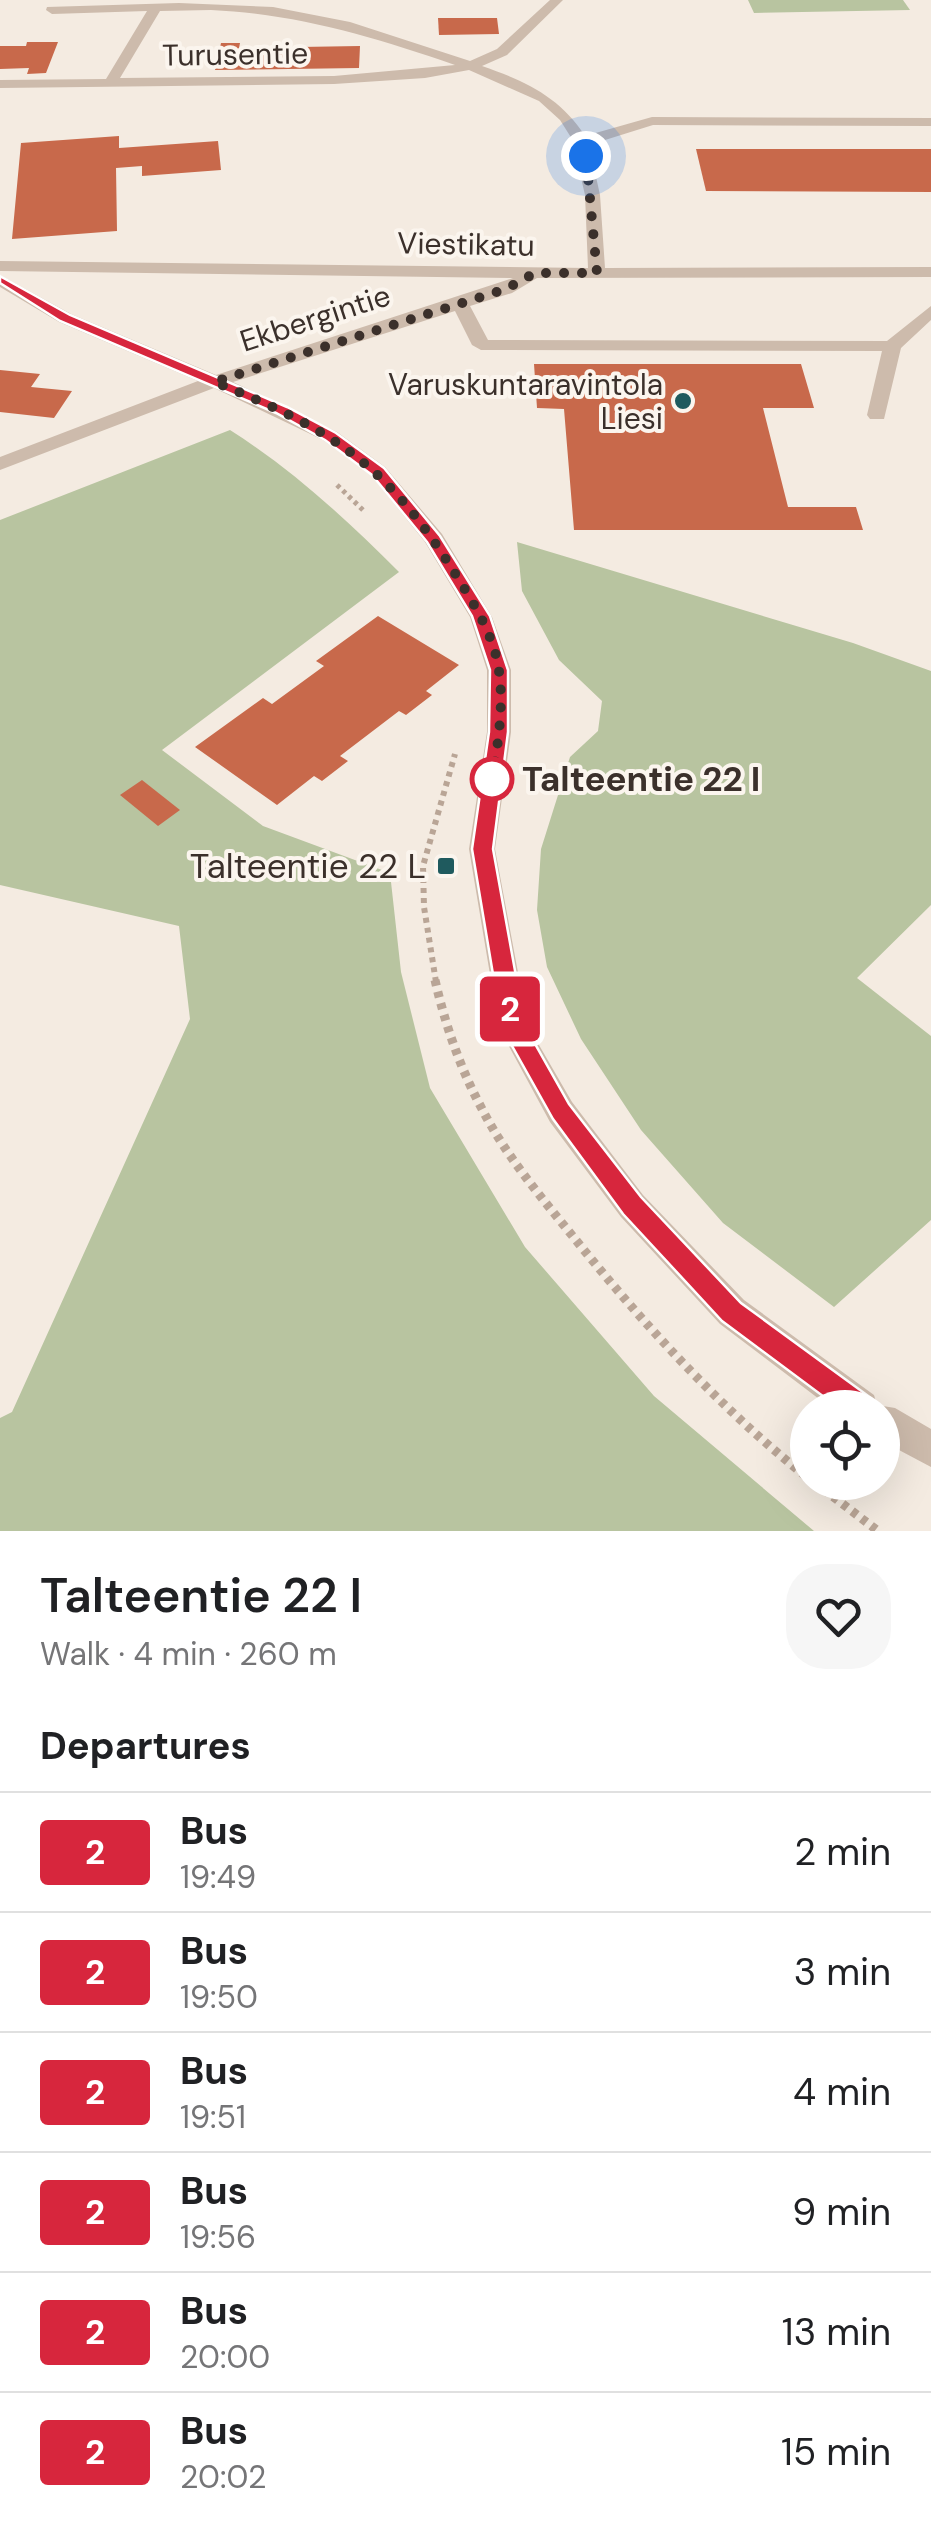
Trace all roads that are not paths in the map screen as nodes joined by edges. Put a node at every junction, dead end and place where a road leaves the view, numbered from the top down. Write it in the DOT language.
graph roads {
  1 [pos="556,0"];
  2 [pos="154,9"];
  3 [pos="52,10"];
  4 [pos="470,66"];
  5 [pos="110,83"];
  6 [pos="0,84"];
  7 [pos="931,122"];
  8 [pos="582,142"];
  9 [pos="0,266"];
  10 [pos="911,272"];
  11 [pos="931,272"];
  12 [pos="535,273"];
  13 [pos="597,273"];
  14 [pos="0,280"];
  15 [pos="927,300"];
  16 [pos="457,304"];
  17 [pos="892,346"];
  18 [pos="214,382"];
  19 [pos="877,416"];
  20 [pos="0,464"];
  21 [pos="837,1390"];
  22 [pos="900,1432"];
  23 [pos="931,1450"];
  1 -- 4 [label="street"];
  2 -- 3 [label="street"];
  2 -- 4 [label="street"];
  2 -- 5 [label="street"];
  4 -- 5 [label="street, Turusentie"];
  4 -- 8 [label="street"];
  5 -- 6 [label="street, Turusentie"];
  7 -- 8 [label="street"];
  8 -- 13 [label="street"];
  9 -- 12 [label="street, Viestikatu"];
  10 -- 11 [label="street, Viestikatu"];
  10 -- 13 [label="street, Viestikatu"];
  10 -- 15 [label="street"];
  12 -- 13 [label="street, Viestikatu"];
  12 -- 16 [label="street, Ekbergintie"];
  14 -- 18 [label="street"];
  15 -- 17 [label="street"];
  16 -- 17 [label="street"];
  16 -- 18 [label="street, Ekbergintie"];
  17 -- 19 [label="street"];
  18 -- 20 [label="street, Ekbergintie"];
  18 -- 21 [label="street"];
  22 -- 23 [label="street"];
}
